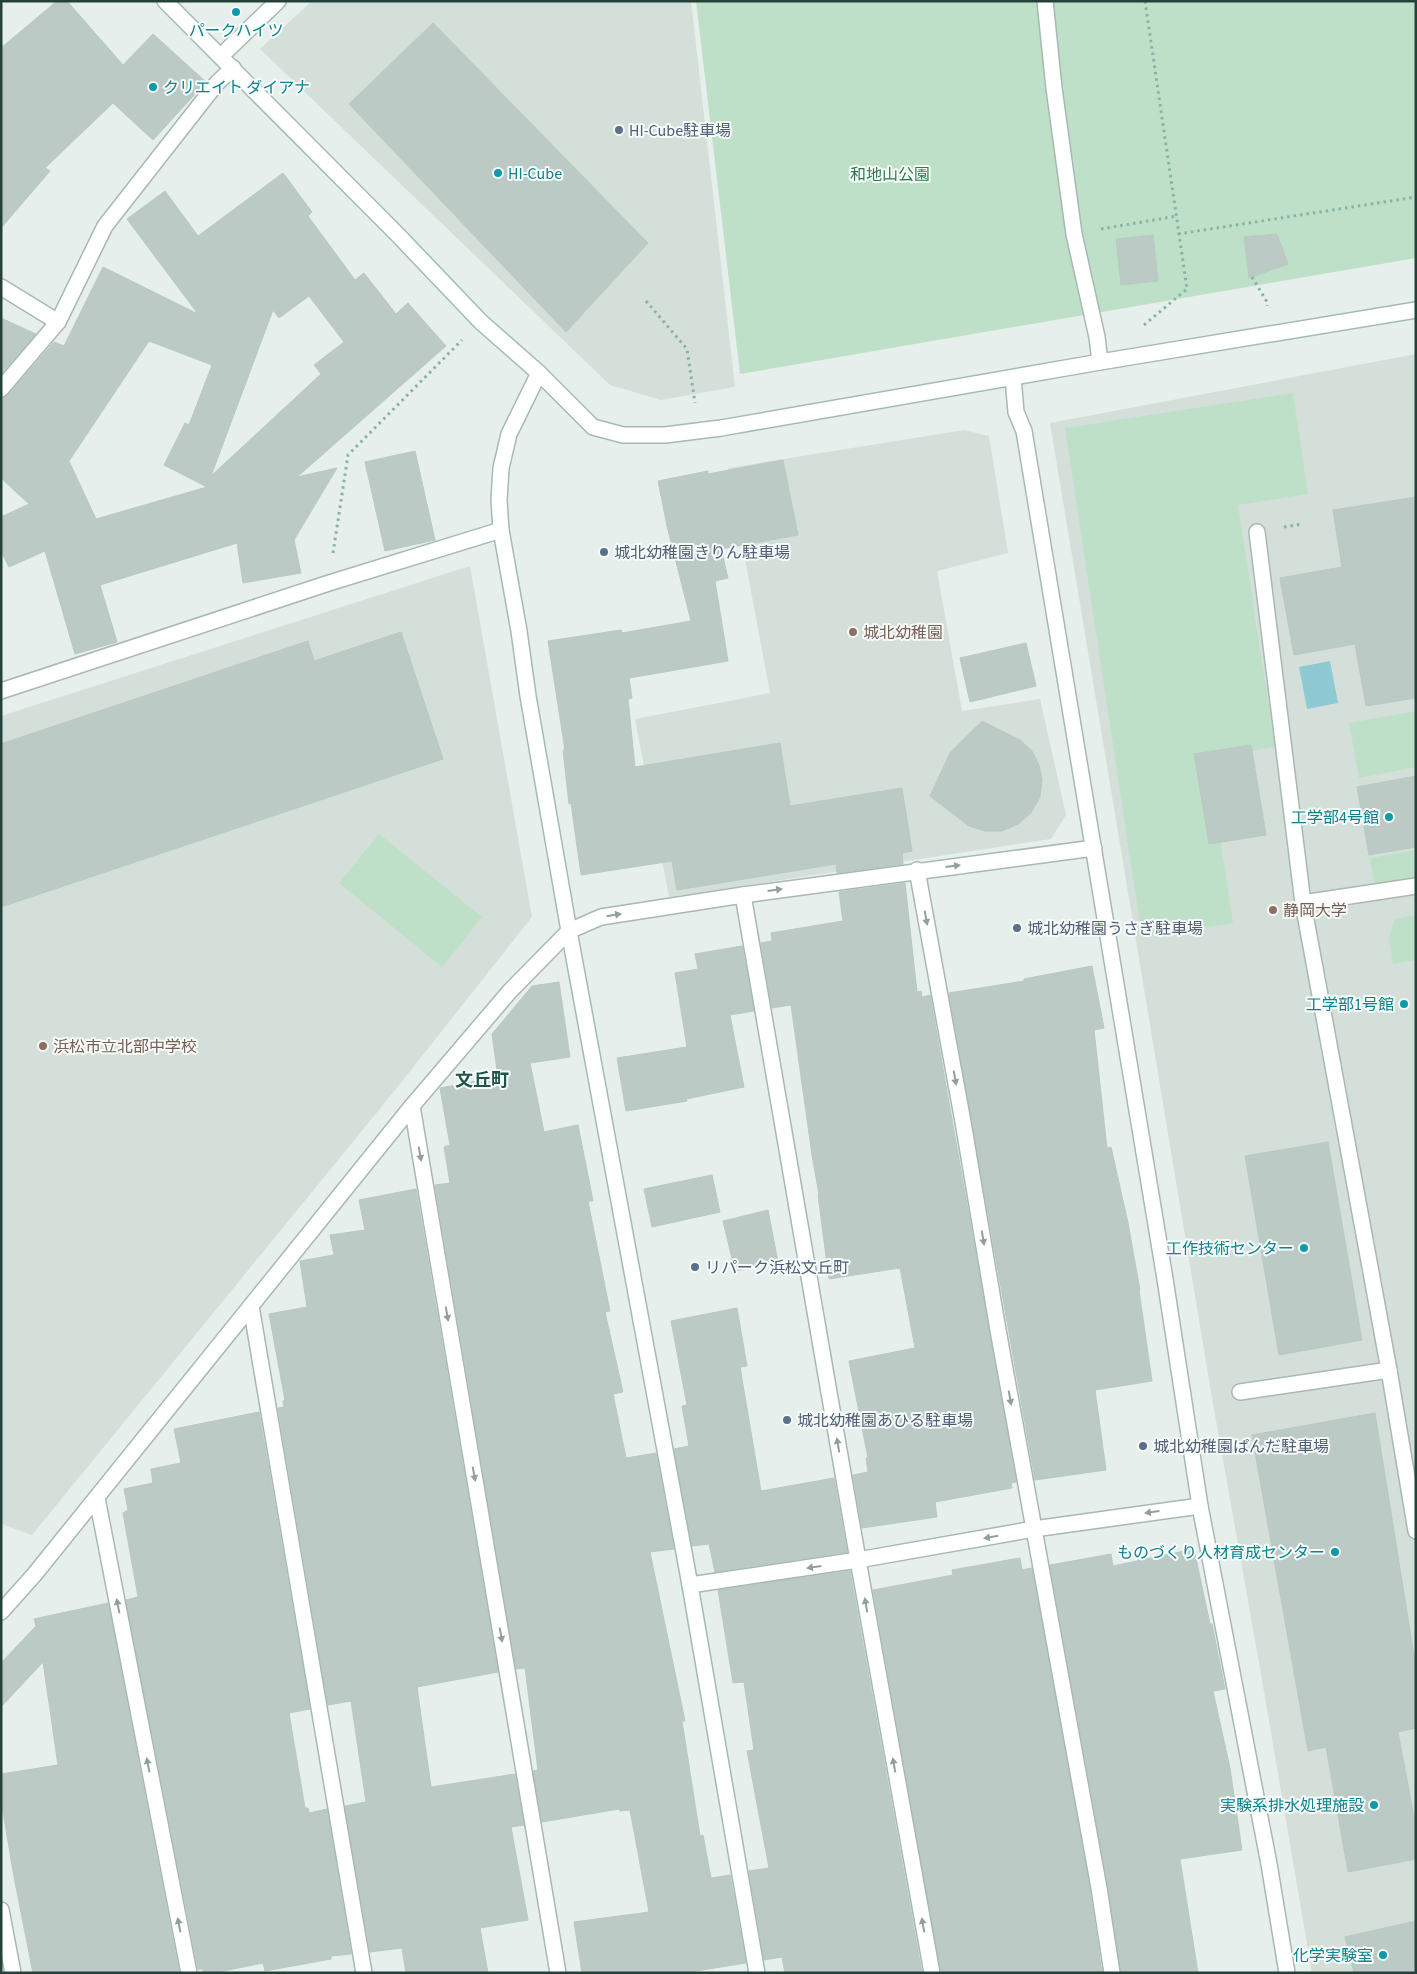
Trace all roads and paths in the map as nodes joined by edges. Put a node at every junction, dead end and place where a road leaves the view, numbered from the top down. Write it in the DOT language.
graph roads {
  1 [pos="165,1"];
  2 [pos="278,1"];
  3 [pos="1045,1"];
  4 [pos="1145,1"];
  5 [pos="222,56"];
  6 [pos="233,68"];
  7 [pos="1416,197"];
  8 [pos="1177,216"];
  9 [pos="1074,234"];
  10 [pos="1178,234"];
  11 [pos="1,287"];
  12 [pos="646,301"];
  13 [pos="1416,310"];
  14 [pos="58,322"];
  15 [pos="481,322"];
  16 [pos="1144,326"];
  17 [pos="1100,362"];
  18 [pos="539,373"];
  19 [pos="1013,378"];
  20 [pos="1,389"];
  21 [pos="695,404"];
  22 [pos="501,530"];
  23 [pos="1257,532"];
  24 [pos="329,583"];
  25 [pos="1,691"];
  26 [pos="1094,848"];
  27 [pos="917,870"];
  28 [pos="1416,886"];
  29 [pos="744,895"];
  30 [pos="1304,903"];
  31 [pos="568,931"];
  32 [pos="412,1106"];
  33 [pos="251,1306"];
  34 [pos="1389,1370"];
  35 [pos="1240,1392"];
  36 [pos="97,1498"];
  37 [pos="1200,1506"];
  38 [pos="1034,1529"];
  39 [pos="1416,1531"];
  40 [pos="858,1560"];
  41 [pos="690,1585"];
  42 [pos="1,1612"];
  43 [pos="1,1910"];
  44 [pos="13,1973"];
  45 [pos="189,1973"];
  46 [pos="364,1973"];
  47 [pos="558,1973"];
  48 [pos="757,1973"];
  49 [pos="932,1973"];
  50 [pos="1112,1973"];
  51 [pos="1287,1973"];
  1 -- 5 [label="street"];
  2 -- 5 [label="street"];
  3 -- 9 [label="street"];
  4 -- 8 [label="path"];
  5 -- 6 [label="street"];
  6 -- 14 [label="street"];
  6 -- 15 [label="street"];
  7 -- 10 [label="path"];
  8 -- 9 [label="path"];
  8 -- 10 [label="path"];
  9 -- 17 [label="street"];
  10 -- 16 [label="path"];
  11 -- 14 [label="street"];
  12 -- 21 [label="path"];
  13 -- 17 [label="street"];
  14 -- 20 [label="street"];
  15 -- 18 [label="street"];
  15 -- 24 [label="path"];
  17 -- 19 [label="street"];
  18 -- 19 [label="street"];
  18 -- 22 [label="street"];
  19 -- 26 [label="street"];
  22 -- 24 [label="street"];
  22 -- 31 [label="street"];
  23 -- 30 [label="street"];
  24 -- 25 [label="street"];
  27 -- 26 [label="street, one-way"];
  26 -- 37 [label="street"];
  29 -- 27 [label="street, one-way"];
  27 -- 38 [label="street, one-way"];
  28 -- 30 [label="street"];
  31 -- 29 [label="street, one-way"];
  40 -- 29 [label="street, one-way"];
  30 -- 34 [label="street"];
  31 -- 32 [label="street"];
  31 -- 41 [label="street"];
  32 -- 33 [label="street"];
  32 -- 47 [label="street, one-way"];
  33 -- 36 [label="street"];
  33 -- 46 [label="street"];
  34 -- 35 [label="street"];
  34 -- 39 [label="street"];
  36 -- 42 [label="street"];
  45 -- 36 [label="street, one-way"];
  37 -- 38 [label="street, one-way"];
  37 -- 51 [label="street"];
  38 -- 40 [label="street, one-way"];
  38 -- 50 [label="street"];
  40 -- 41 [label="street, one-way"];
  49 -- 40 [label="street, one-way"];
  41 -- 48 [label="street"];
  43 -- 44 [label="street"];
}
